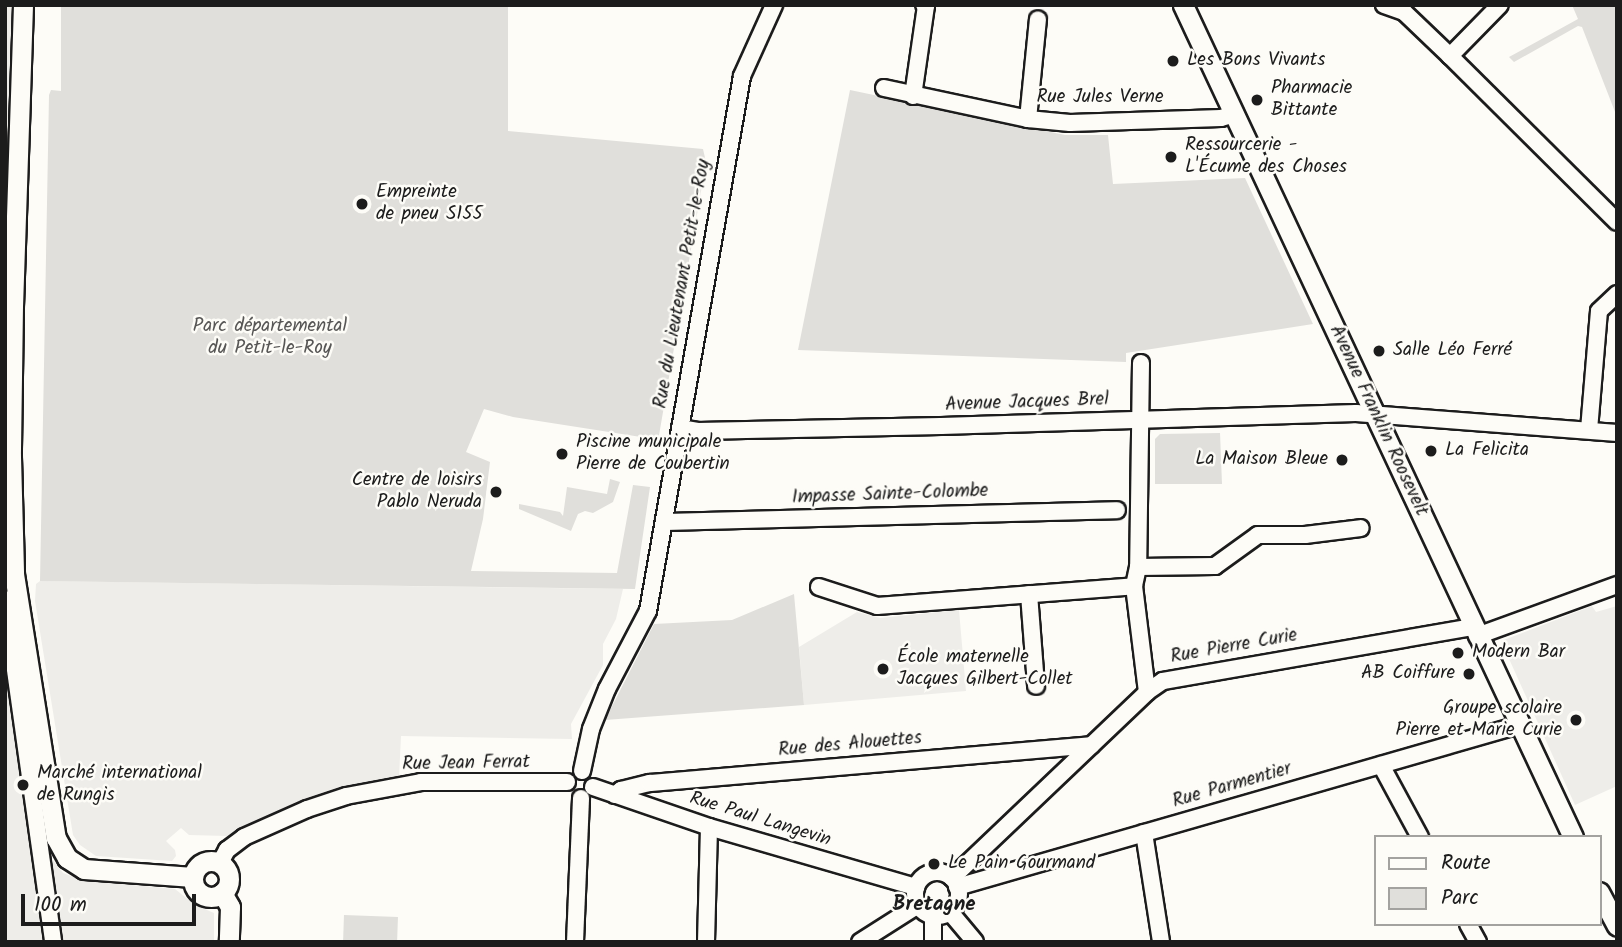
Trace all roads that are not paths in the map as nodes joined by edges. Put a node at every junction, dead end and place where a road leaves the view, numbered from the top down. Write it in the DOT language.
graph roads {
  1 [pos="23,5"];
  2 [pos="775,5"];
  3 [pos="924,5"];
  4 [pos="1384,5"];
  5 [pos="1500,5"];
  6 [pos="1185,6"];
  7 [pos="1038,19"];
  8 [pos="1450,57"];
  9 [pos="884,88"];
  10 [pos="913,96"];
  11 [pos="1235,114"];
  12 [pos="1028,119"];
  13 [pos="1617,222"];
  14 [pos="1617,294"];
  15 [pos="1141,363"];
  16 [pos="1376,414"];
  17 [pos="1139,421"];
  18 [pos="680,428"];
  19 [pos="1589,430"];
  20 [pos="1617,433"];
  21 [pos="1117,510"];
  22 [pos="664,522"];
  23 [pos="1360,528"];
  24 [pos="1138,567"];
  25 [pos="1617,585"];
  26 [pos="1134,586"];
  27 [pos="819,587"];
  28 [pos="1029,594"];
  29 [pos="5,600"];
  30 [pos="1475,631"];
  31 [pos="1036,686"];
  32 [pos="1147,692"];
  33 [pos="1519,725"];
  34 [pos="1091,746"];
  35 [pos="1381,765"];
  36 [pos="582,771"];
  37 [pos="566,782"];
  38 [pos="587,793"];
  39 [pos="615,795"];
  40 [pos="709,828"];
  41 [pos="1144,833"];
  42 [pos="1419,835"];
  43 [pos="1572,835"];
  44 [pos="220,863"];
  45 [pos="193,877"];
  46 [pos="955,883"];
  47 [pos="916,887"];
  48 [pos="222,893"];
  49 [pos="1601,896"];
  50 [pos="918,905"];
  51 [pos="950,912"];
  52 [pos="933,916"];
  53 [pos="1469,926"];
  54 [pos="1615,926"];
  55 [pos="53,942"];
  56 [pos="229,942"];
  57 [pos="575,942"];
  58 [pos="706,942"];
  59 [pos="860,942"];
  60 [pos="933,942"];
  61 [pos="975,942"];
  62 [pos="1161,942"];
  63 [pos="1478,942"];
  1 -- 45 [label="main road"];
  2 -- 18 [label="street, Rue du Lieutenant Petit-le-Roy"];
  3 -- 10 [label="street"];
  4 -- 8 [label="street"];
  5 -- 8 [label="street"];
  6 -- 11 [label="main road, Avenue Franklin Roosevelt"];
  7 -- 12 [label="street"];
  8 -- 13 [label="street"];
  9 -- 10 [label="street, Rue Jules Verne"];
  10 -- 12 [label="street, Rue Jules Verne"];
  11 -- 12 [label="street, Rue Jules Verne"];
  11 -- 16 [label="main road, Avenue Franklin Roosevelt"];
  14 -- 19 [label="street"];
  15 -- 17 [label="street"];
  16 -- 17 [label="street, Avenue Jacques Brel"];
  16 -- 19 [label="street, Avenue Jacques Brel"];
  16 -- 30 [label="main road, Avenue Franklin Roosevelt"];
  17 -- 18 [label="street, Avenue Jacques Brel"];
  17 -- 24 [label="street"];
  18 -- 22 [label="street, Rue du Lieutenant Petit-le-Roy"];
  19 -- 20 [label="street, Avenue Jacques Brel"];
  21 -- 22 [label="street, Impasse Sainte-Colombe"];
  22 -- 36 [label="street, Rue du Lieutenant Petit-le-Roy"];
  23 -- 24 [label="street"];
  24 -- 26 [label="street"];
  25 -- 30 [label="street, Rue Pierre Curie"];
  26 -- 28 [label="street"];
  26 -- 32 [label="street"];
  27 -- 28 [label="street"];
  28 -- 31 [label="street"];
  29 -- 55 [label="street"];
  30 -- 32 [label="street, Rue Pierre Curie"];
  30 -- 33 [label="main road, Avenue Franklin Roosevelt"];
  32 -- 34 [label="street, Rue Pierre Curie"];
  33 -- 35 [label="street, Rue Parmentier"];
  33 -- 43 [label="main road, Avenue Franklin Roosevelt"];
  34 -- 39 [label="street, Rue des Alouettes"];
  34 -- 46 [label="street, Rue Pierre Curie"];
  35 -- 41 [label="street, Rue Parmentier"];
  35 -- 42 [label="street"];
  36 -- 37 [label="street"];
  36 -- 38 [label="street"];
  37 -- 38 [label="street"];
  37 -- 44 [label="street, Rue Jean Ferrat"];
  38 -- 39 [label="street, Rue Paul Langevin"];
  38 -- 57 [label="street"];
  39 -- 40 [label="street, Rue Paul Langevin"];
  40 -- 47 [label="street, Rue Paul Langevin"];
  40 -- 58 [label="street"];
  41 -- 46 [label="street, Rue Parmentier"];
  41 -- 62 [label="street"];
  44 -- 45 [label="main road"];
  44 -- 48 [label="main road"];
  45 -- 48 [label="main road"];
  46 -- 47 [label="street"];
  46 -- 51 [label="street"];
  47 -- 50 [label="street"];
  48 -- 56 [label="main road"];
  49 -- 54 [label="main road"];
  50 -- 52 [label="street"];
  50 -- 59 [label="street"];
  51 -- 52 [label="street"];
  51 -- 61 [label="street"];
  52 -- 60 [label="street"];
  53 -- 63 [label="street"];
}
